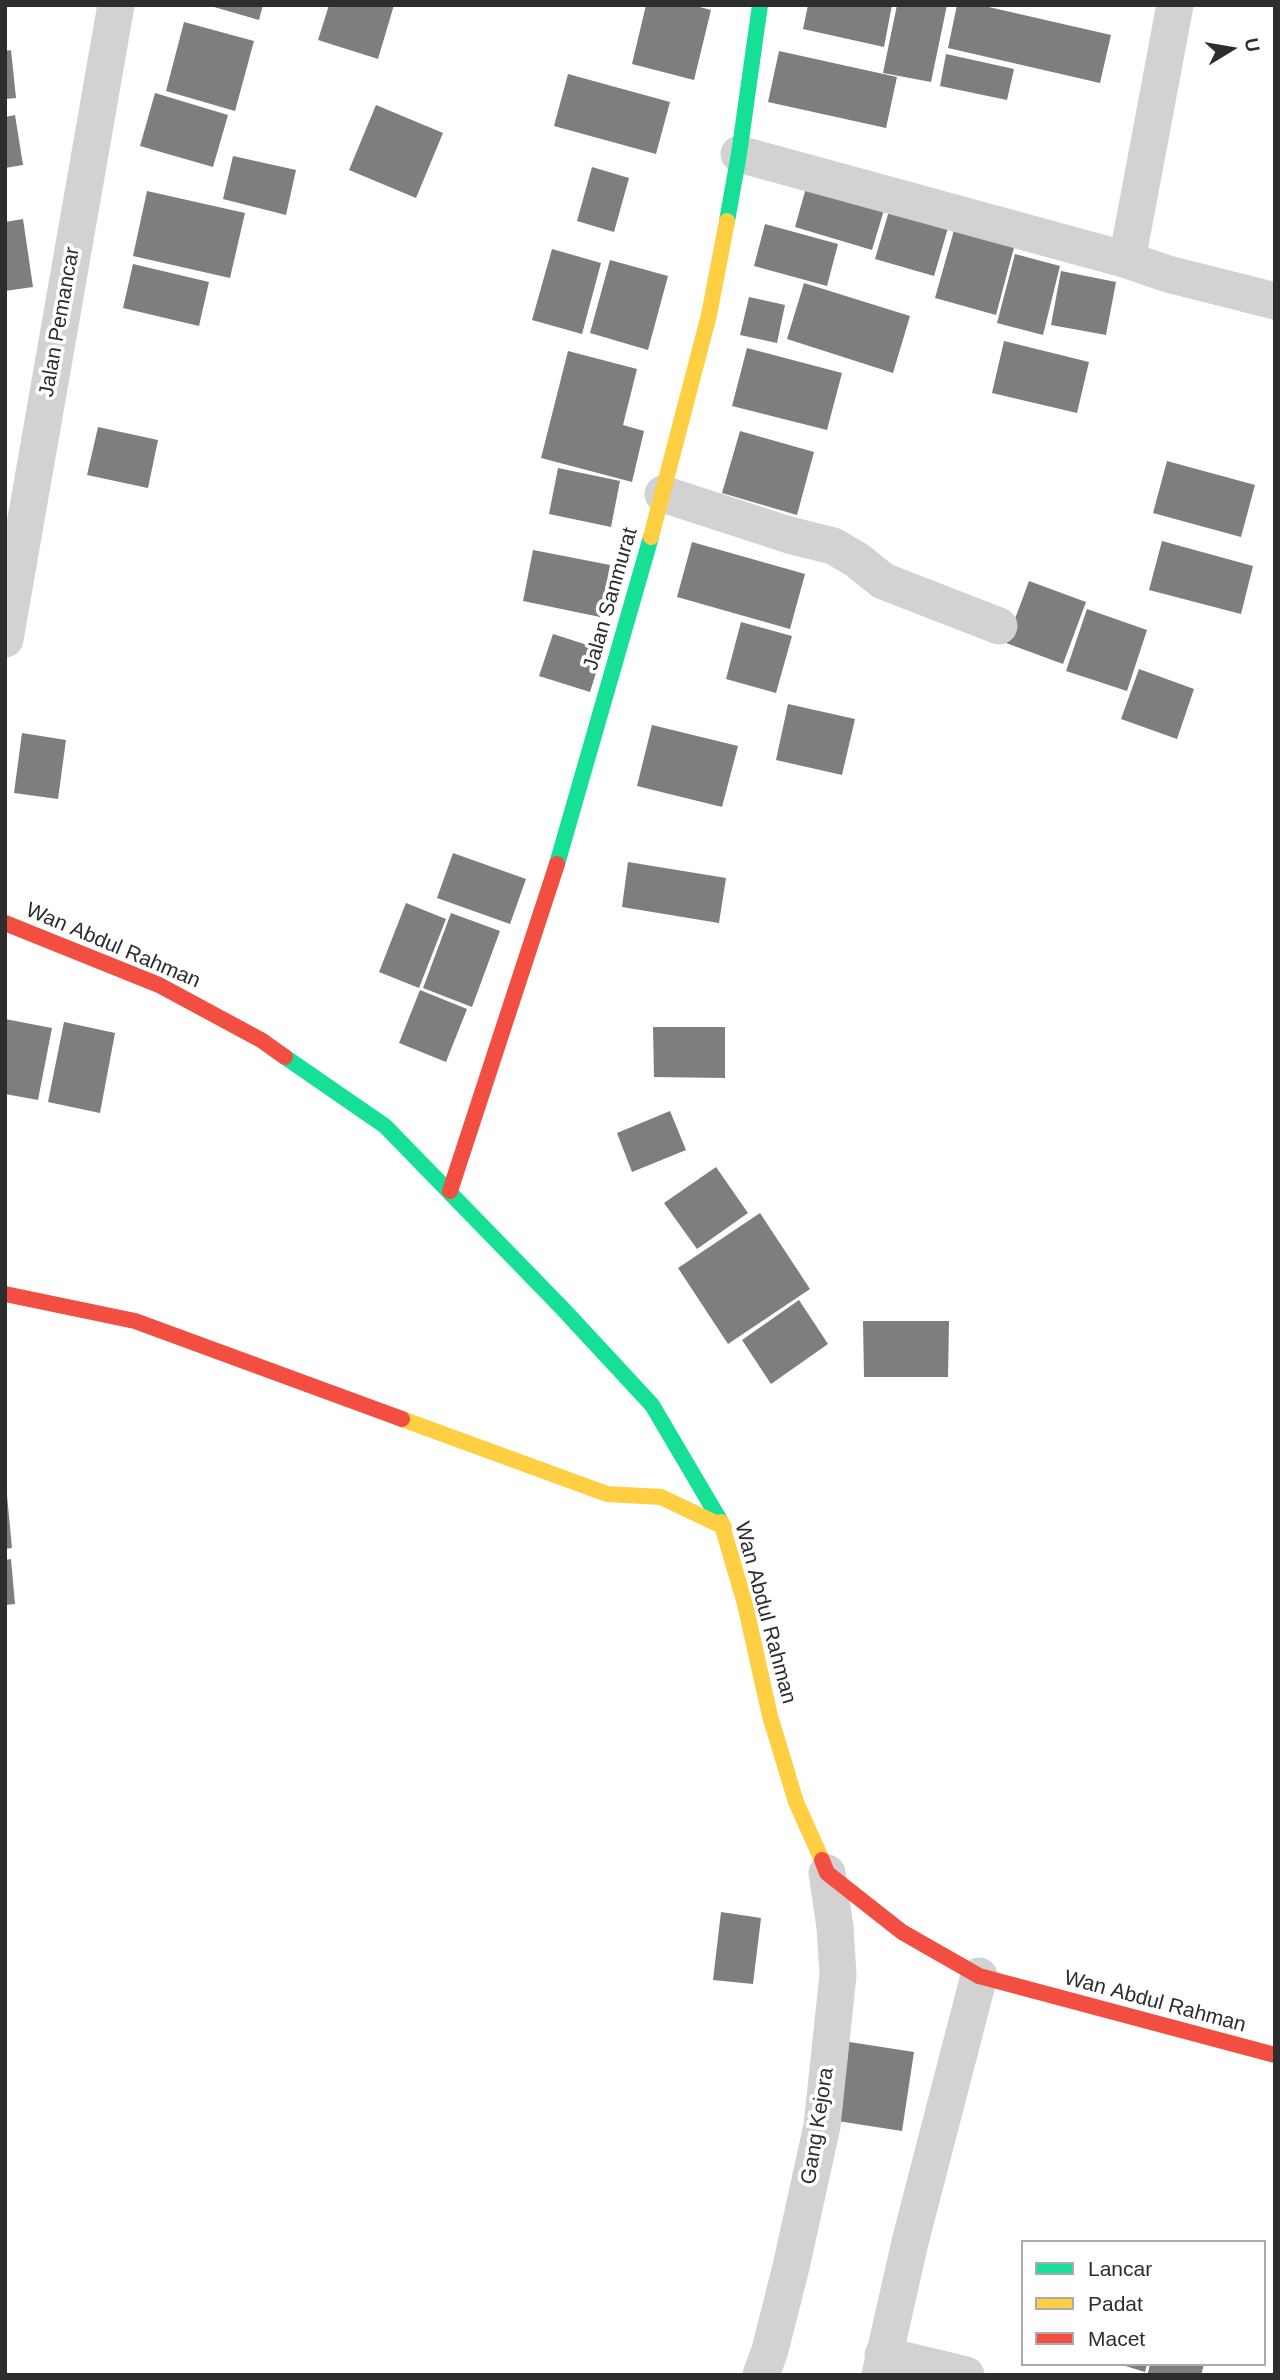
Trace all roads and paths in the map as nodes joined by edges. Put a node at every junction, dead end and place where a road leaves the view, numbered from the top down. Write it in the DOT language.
graph roads {
  1 [pos="116,5"];
  2 [pos="760,5"];
  3 [pos="1175,5"];
  4 [pos="739,154"];
  5 [pos="1127,260"];
  6 [pos="1275,301"];
  7 [pos="663,494"];
  8 [pos="999,626"];
  9 [pos="5,639"];
  10 [pos="5,923"];
  11 [pos="450,1191"];
  12 [pos="5,1294"];
  13 [pos="724,1527"];
  14 [pos="827,1872"];
  15 [pos="979,1976"];
  16 [pos="1275,2055"];
  17 [pos="881,2365"];
  18 [pos="761,2375"];
  19 [pos="966,2375"];
  1 -- 9 [label="street, Jalan Pemancar"];
  2 -- 4 [label="street, Jalan Sanmurat"];
  3 -- 5 [label="street"];
  4 -- 5 [label="street"];
  4 -- 7 [label="street, Jalan Sanmurat"];
  5 -- 6 [label="street"];
  7 -- 8 [label="street"];
  7 -- 11 [label="street, Jalan Sanmurat"];
  10 -- 11 [label="street, Wan Abdul Rahman"];
  11 -- 13 [label="street, Wan Abdul Rahman"];
  12 -- 13 [label="street"];
  13 -- 14 [label="street, Wan Abdul Rahman"];
  14 -- 15 [label="street, Wan Abdul Rahman"];
  14 -- 18 [label="street, Gang Kejora"];
  15 -- 16 [label="street, Wan Abdul Rahman"];
  15 -- 17 [label="street"];
  17 -- 19 [label="street"];
}
